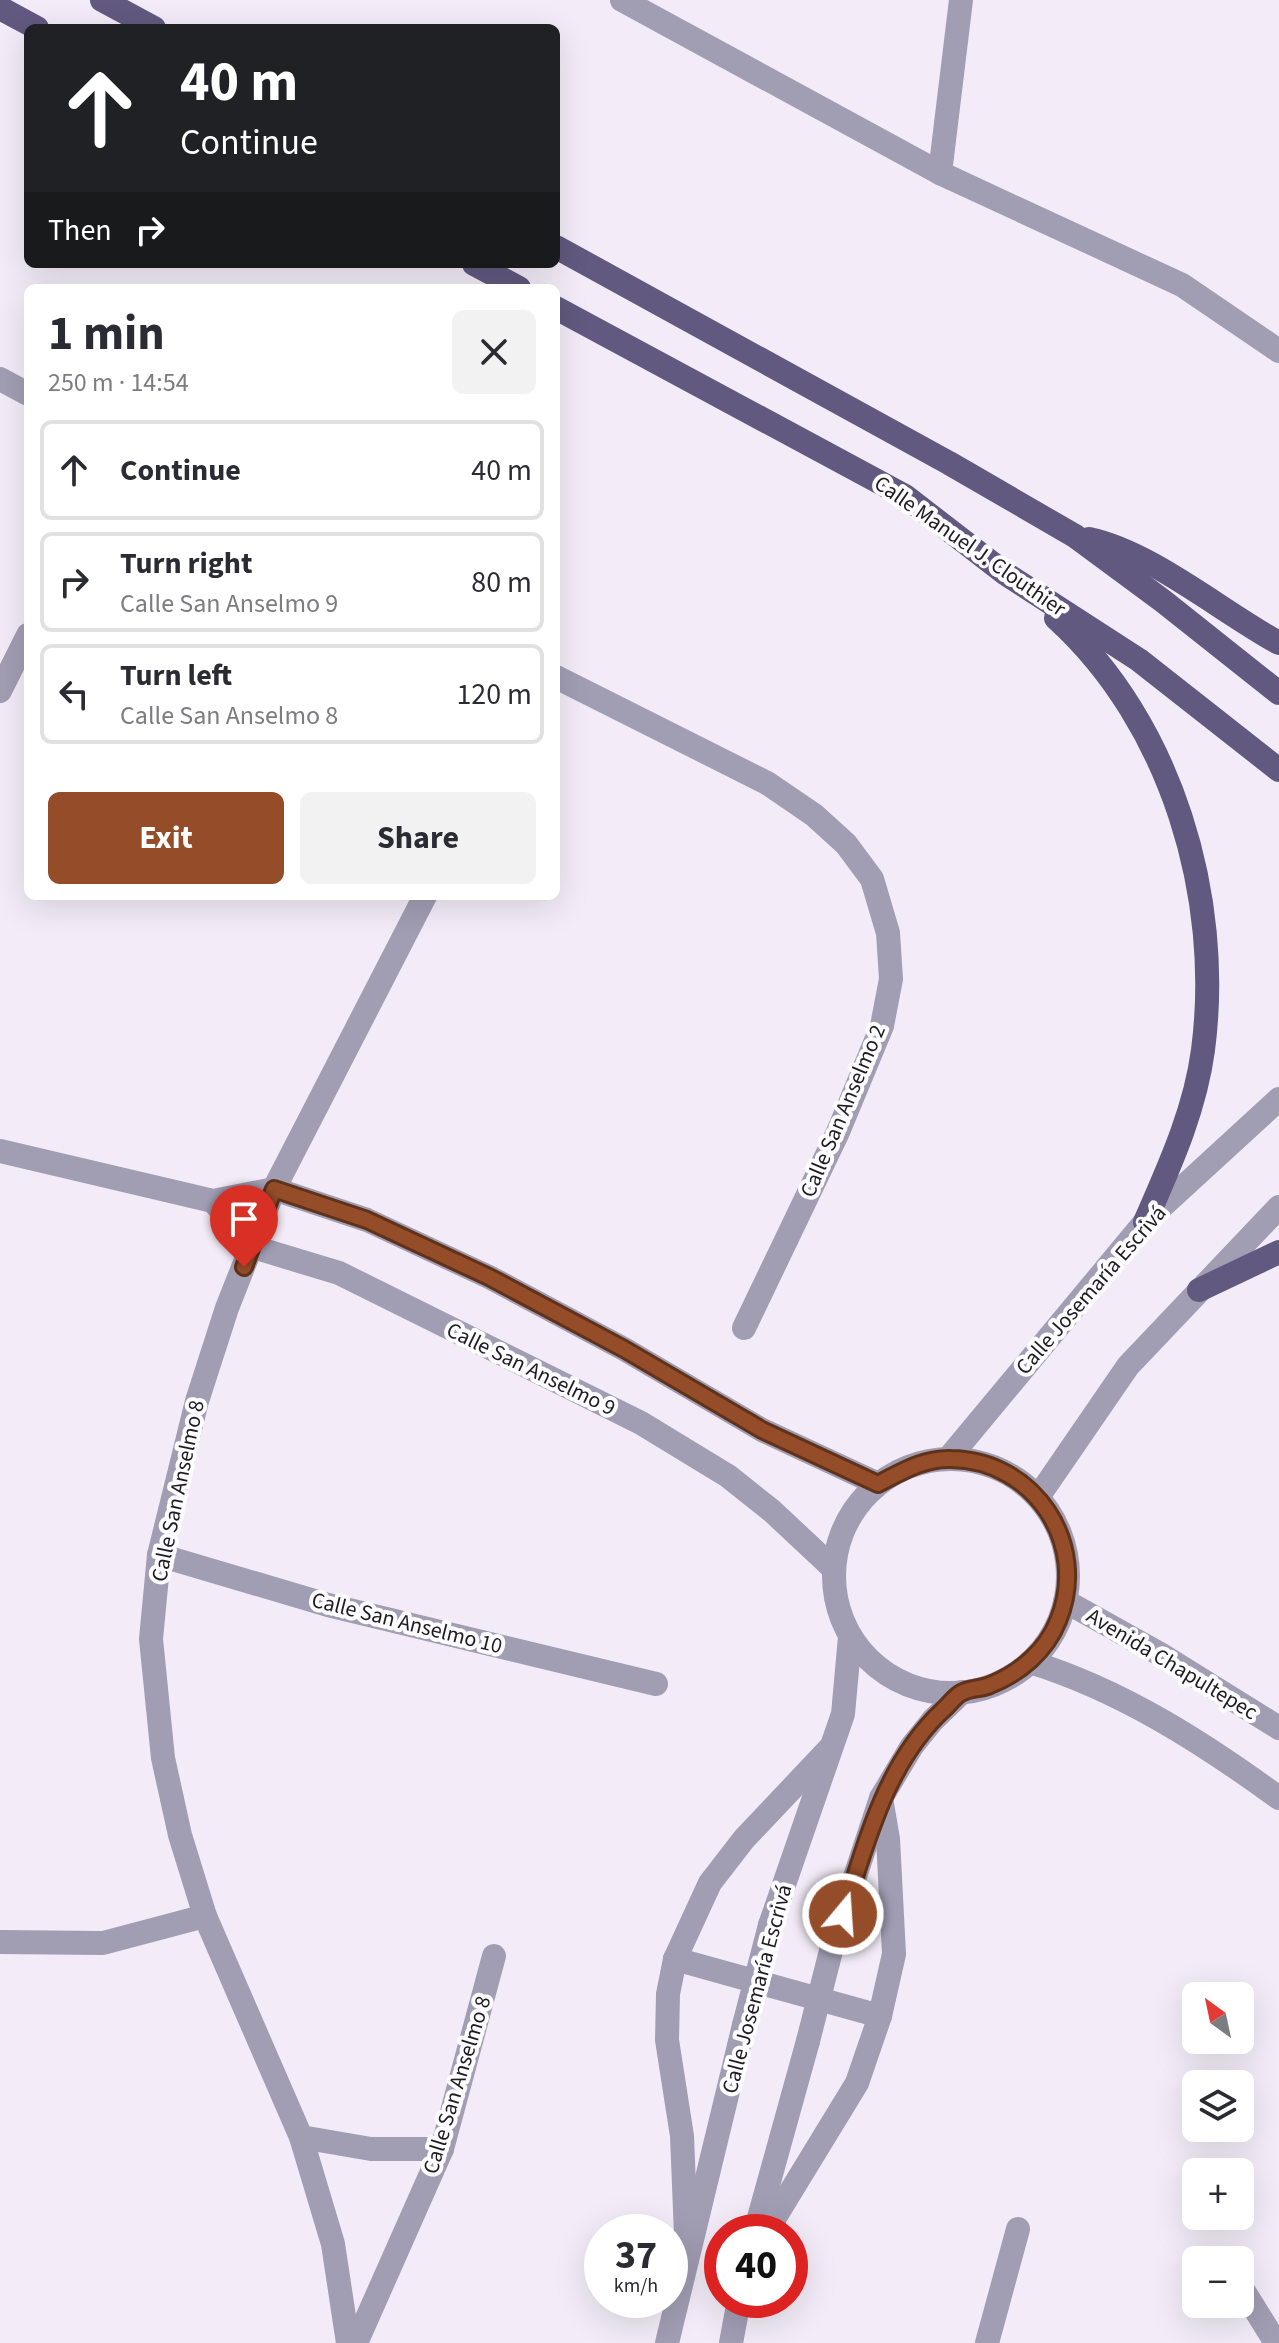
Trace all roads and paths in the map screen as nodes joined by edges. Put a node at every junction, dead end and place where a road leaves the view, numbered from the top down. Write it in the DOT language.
graph roads {
  1 [pos="102,0"];
  2 [pos="622,0"];
  3 [pos="961,0"];
  4 [pos="0,8"];
  5 [pos="30,24"];
  6 [pos="147,24"];
  7 [pos="940,173"];
  8 [pos="560,249"];
  9 [pos="482,268"];
  10 [pos="512,284"];
  11 [pos="560,310"];
  12 [pos="1279,351"];
  13 [pos="0,379"];
  14 [pos="24,392"];
  15 [pos="1075,536"];
  16 [pos="1006,574"];
  17 [pos="24,643"];
  18 [pos="1279,643"];
  19 [pos="560,679"];
  20 [pos="0,691"];
  21 [pos="1279,693"];
  22 [pos="1279,770"];
  23 [pos="423,900"];
  24 [pos="1279,1099"];
  25 [pos="0,1151"];
  26 [pos="274,1189"];
  27 [pos="213,1201"];
  28 [pos="1279,1207"];
  29 [pos="1145,1222"];
  30 [pos="253,1247"];
  31 [pos="1279,1252"];
  32 [pos="1199,1290"];
  33 [pos="744,1328"];
  34 [pos="948,1459"];
  35 [pos="878,1484"];
  36 [pos="1038,1497"];
  37 [pos="159,1555"];
  38 [pos="834,1569"];
  39 [pos="1065,1601"];
  40 [pos="850,1637"];
  41 [pos="1030,1662"];
  42 [pos="656,1684"];
  43 [pos="962,1692"];
  44 [pos="1279,1728"];
  45 [pos="831,1747"];
  46 [pos="881,1798"];
  47 [pos="1279,1798"];
  48 [pos="205,1916"];
  49 [pos="0,1942"];
  50 [pos="494,1956"];
  51 [pos="675,1959"];
  52 [pos="880,2016"];
  53 [pos="301,2137"];
  54 [pos="442,2149"];
  55 [pos="685,2214"];
  56 [pos="760,2214"];
  57 [pos="777,2214"];
  58 [pos="1018,2229"];
  59 [pos="688,2256"];
  60 [pos="1254,2308"];
  61 [pos="673,2318"];
  62 [pos="736,2318"];
  63 [pos="348,2343"];
  64 [pos="356,2343"];
  65 [pos="667,2343"];
  66 [pos="731,2343"];
  67 [pos="987,2343"];
  68 [pos="1276,2343"];
  1 -- 6 [label="main road"];
  2 -- 7 [label="street"];
  3 -- 7 [label="street"];
  4 -- 5 [label="main road"];
  7 -- 12 [label="street"];
  8 -- 15 [label="main road"];
  9 -- 10 [label="main road"];
  11 -- 16 [label="main road, Calle Manuel J. Clouthier"];
  13 -- 14 [label="street"];
  15 -- 18 [label="main road"];
  15 -- 21 [label="main road"];
  16 -- 22 [label="main road, Calle Manuel J. Clouthier"];
  16 -- 29 [label="main road"];
  17 -- 20 [label="street"];
  19 -- 33 [label="street, Calle San Anselmo 2"];
  23 -- 26 [label="street, Calle San Anselmo 8"];
  24 -- 29 [label="street, Calle Josemaría Escrivá"];
  25 -- 27 [label="street"];
  26 -- 27 [label="street"];
  26 -- 30 [label="street, Calle San Anselmo 8"];
  26 -- 35 [label="street"];
  27 -- 30 [label="street"];
  28 -- 32 [label="street"];
  29 -- 34 [label="street, Calle Josemaría Escrivá"];
  30 -- 37 [label="street, Calle San Anselmo 8"];
  30 -- 38 [label="street, Calle San Anselmo 9"];
  31 -- 32 [label="main road"];
  32 -- 36 [label="street"];
  34 -- 35 [label="street"];
  34 -- 36 [label="street"];
  35 -- 38 [label="street"];
  36 -- 39 [label="street"];
  37 -- 42 [label="street, Calle San Anselmo 10"];
  37 -- 48 [label="street, Calle San Anselmo 8"];
  38 -- 40 [label="street"];
  39 -- 41 [label="street"];
  39 -- 44 [label="street, Avenida Chapultepec"];
  40 -- 43 [label="street"];
  40 -- 45 [label="street, Calle Josemaría Escrivá"];
  41 -- 43 [label="street"];
  41 -- 47 [label="street"];
  43 -- 46 [label="street"];
  45 -- 51 [label="street"];
  45 -- 59 [label="street, Calle Josemaría Escrivá, bridge"];
  46 -- 52 [label="street"];
  46 -- 56 [label="street, bridge"];
  48 -- 49 [label="street"];
  48 -- 53 [label="street, Calle San Anselmo 8"];
  50 -- 54 [label="street, Calle San Anselmo 8"];
  51 -- 52 [label="street"];
  51 -- 55 [label="street"];
  52 -- 57 [label="street"];
  53 -- 54 [label="street"];
  53 -- 63 [label="street, Calle San Anselmo 8"];
  54 -- 64 [label="street, Calle San Anselmo 8"];
  58 -- 67 [label="street"];
  60 -- 68 [label="street"];
  61 -- 65 [label="street, Calle Josemaría Escrivá"];
  62 -- 66 [label="street"];
}
